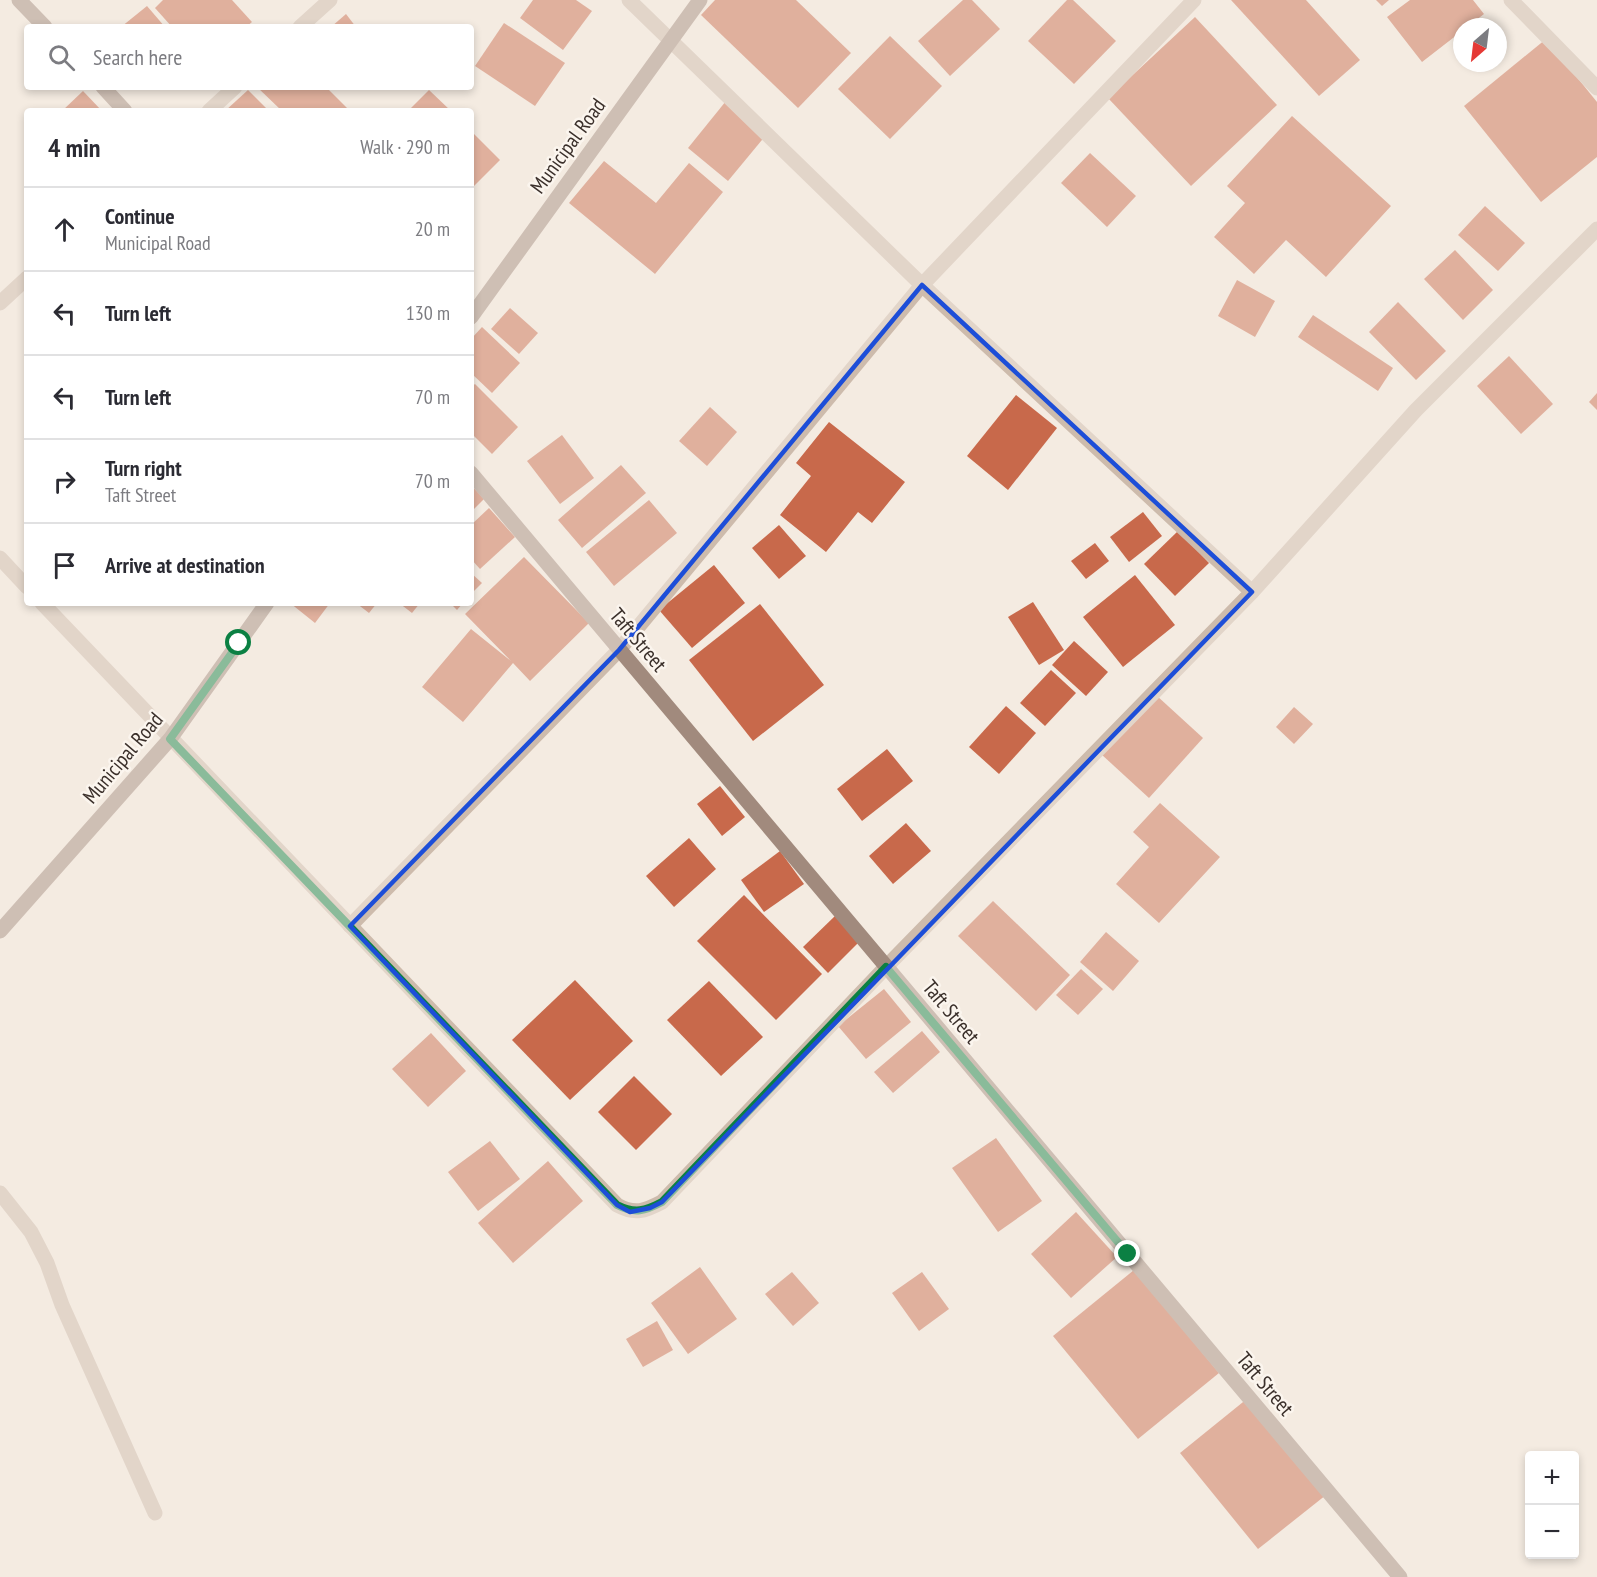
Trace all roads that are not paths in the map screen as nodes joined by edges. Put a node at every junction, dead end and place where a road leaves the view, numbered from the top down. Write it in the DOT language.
graph roads {
  1 [pos="19,0"];
  2 [pos="330,0"];
  3 [pos="629,0"];
  4 [pos="700,0"];
  5 [pos="1194,0"];
  6 [pos="1510,0"];
  7 [pos="42,24"];
  8 [pos="303,24"];
  9 [pos="669,40"];
  10 [pos="1597,88"];
  11 [pos="105,90"];
  12 [pos="232,90"];
  13 [pos="122,108"];
  14 [pos="212,108"];
  15 [pos="1597,229"];
  16 [pos="24,281"];
  17 [pos="922,285"];
  18 [pos="0,303"];
  19 [pos="474,313"];
  20 [pos="474,477"];
  21 [pos="0,558"];
  22 [pos="24,584"];
  23 [pos="1252,592"];
  24 [pos="45,606"];
  25 [pos="265,606"];
  26 [pos="619,650"];
  27 [pos="170,739"];
  28 [pos="350,926"];
  29 [pos="0,931"];
  30 [pos="886,967"];
  31 [pos="0,1193"];
  32 [pos="155,1513"];
  33 [pos="1400,1577"];
  1 -- 7 [label="street"];
  2 -- 8 [label="street"];
  3 -- 9 [label="street"];
  4 -- 9 [label="street, Municipal Road"];
  5 -- 17 [label="street"];
  6 -- 10 [label="street"];
  9 -- 17 [label="street"];
  9 -- 19 [label="street, Municipal Road"];
  11 -- 13 [label="street"];
  12 -- 14 [label="street"];
  15 -- 23 [label="street"];
  16 -- 18 [label="street"];
  17 -- 23 [label="street"];
  17 -- 26 [label="street"];
  20 -- 26 [label="street, Taft Street"];
  21 -- 22 [label="street"];
  23 -- 30 [label="street"];
  24 -- 27 [label="street"];
  25 -- 27 [label="street, Municipal Road"];
  26 -- 28 [label="street"];
  26 -- 30 [label="street, Taft Street"];
  27 -- 28 [label="street"];
  27 -- 29 [label="street, Municipal Road"];
  28 -- 30 [label="street"];
  30 -- 33 [label="street, Taft Street"];
  31 -- 32 [label="street"];
}
